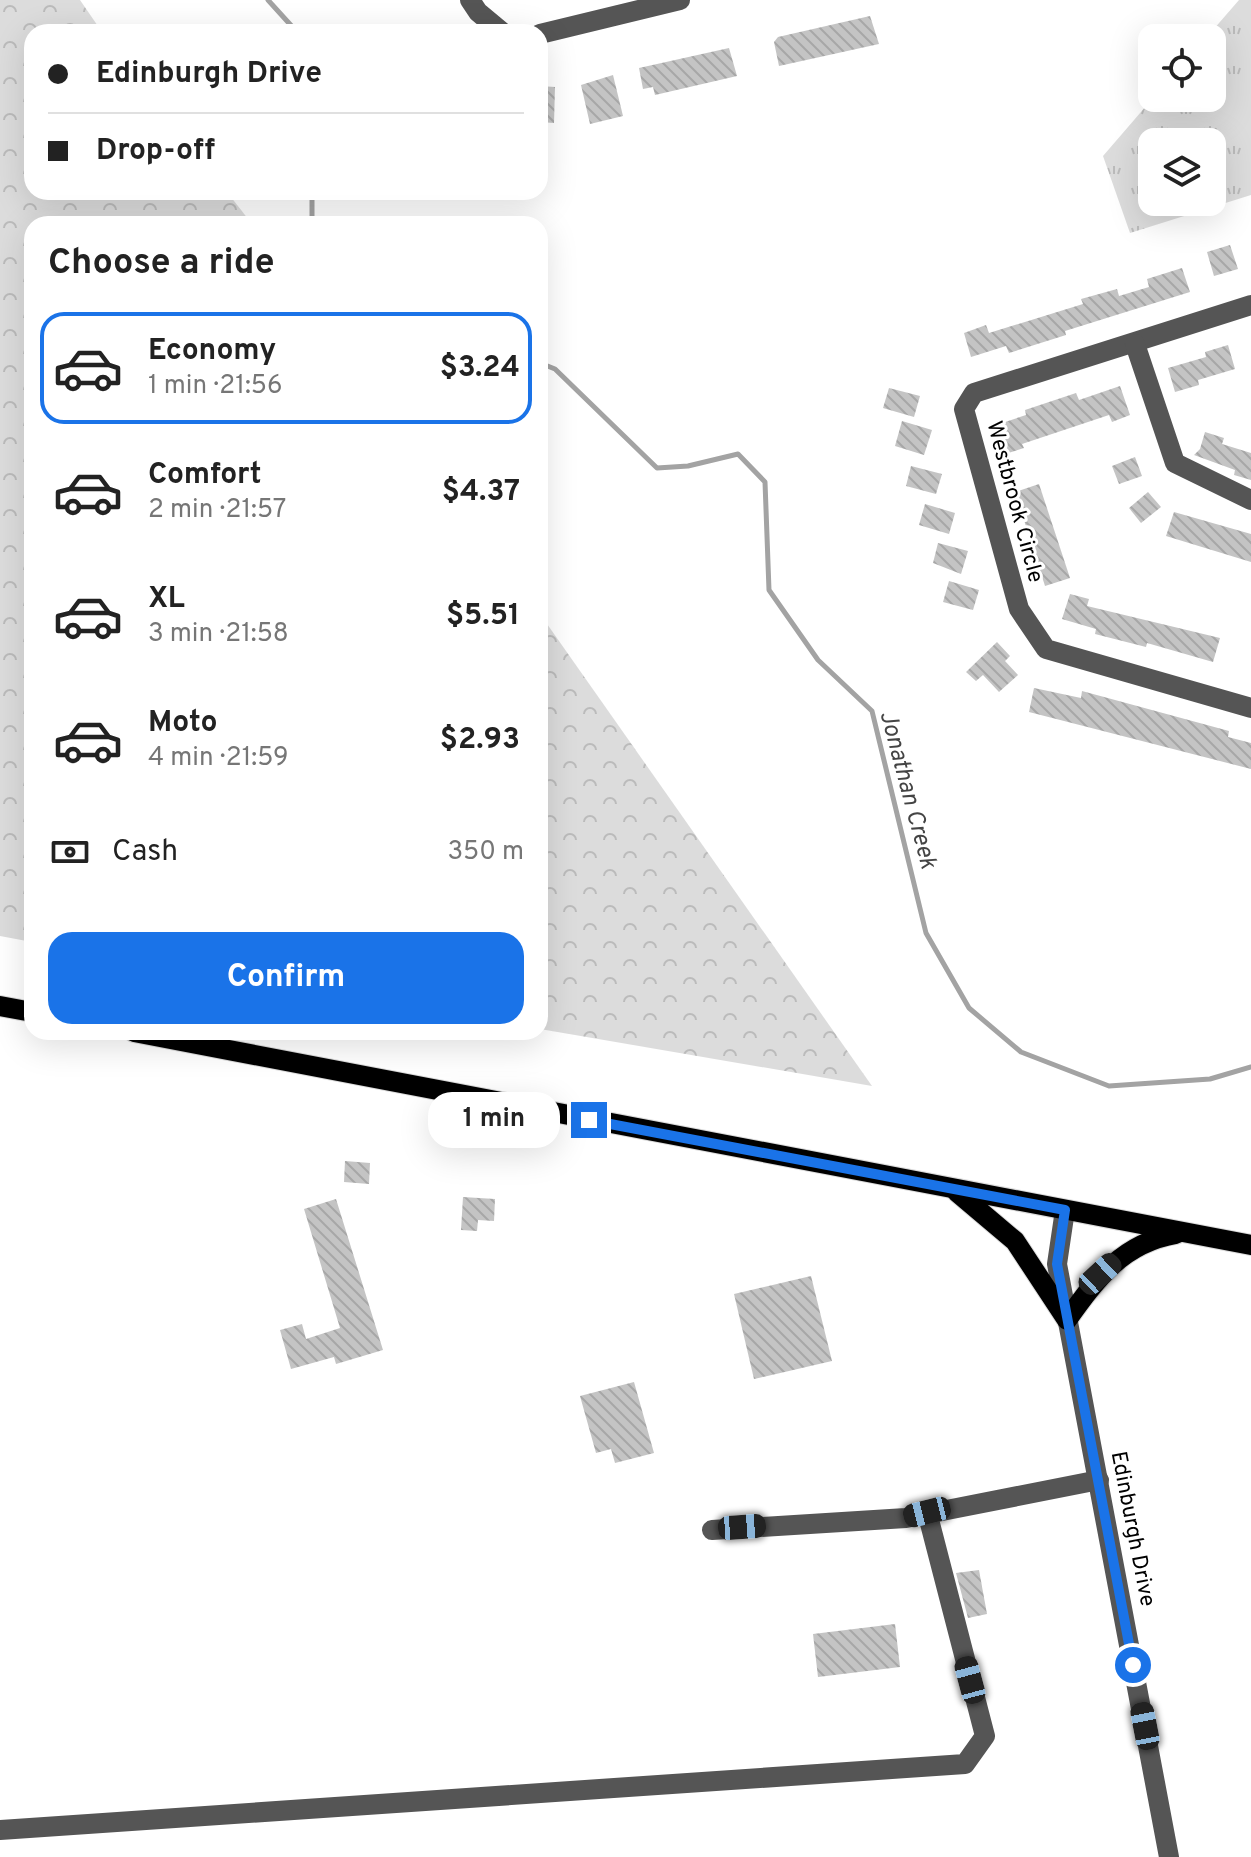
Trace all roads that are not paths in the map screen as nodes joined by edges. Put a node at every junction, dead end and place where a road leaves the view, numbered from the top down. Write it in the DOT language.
graph roads {
  1 [pos="470,0"];
  2 [pos="680,0"];
  3 [pos="492,24"];
  4 [pos="548,32"];
  5 [pos="1251,305"];
  6 [pos="1135,344"];
  7 [pos="1251,500"];
  8 [pos="1251,708"];
  9 [pos="0,1006"];
  10 [pos="24,1010"];
  11 [pos="176,1040"];
  12 [pos="954,1190"];
  13 [pos="1065,1210"];
  14 [pos="1184,1232"];
  15 [pos="1251,1245"];
  16 [pos="1067,1320"];
  17 [pos="1099,1480"];
  18 [pos="927,1512"];
  19 [pos="712,1530"];
  20 [pos="0,1830"];
  21 [pos="1169,1857"];
  1 -- 3 [label="street"];
  2 -- 4 [label="street"];
  5 -- 6 [label="street, Westbrook Circle"];
  6 -- 7 [label="street"];
  6 -- 8 [label="street, Westbrook Circle"];
  9 -- 10 [label="main road"];
  11 -- 12 [label="main road"];
  12 -- 13 [label="main road"];
  12 -- 16 [label="main road"];
  13 -- 14 [label="main road"];
  13 -- 16 [label="street, Edinburgh Drive"];
  14 -- 15 [label="main road"];
  14 -- 16 [label="main road"];
  16 -- 17 [label="street, Edinburgh Drive"];
  17 -- 18 [label="street"];
  17 -- 21 [label="street, Edinburgh Drive"];
  18 -- 19 [label="street"];
  18 -- 20 [label="street"];
}
